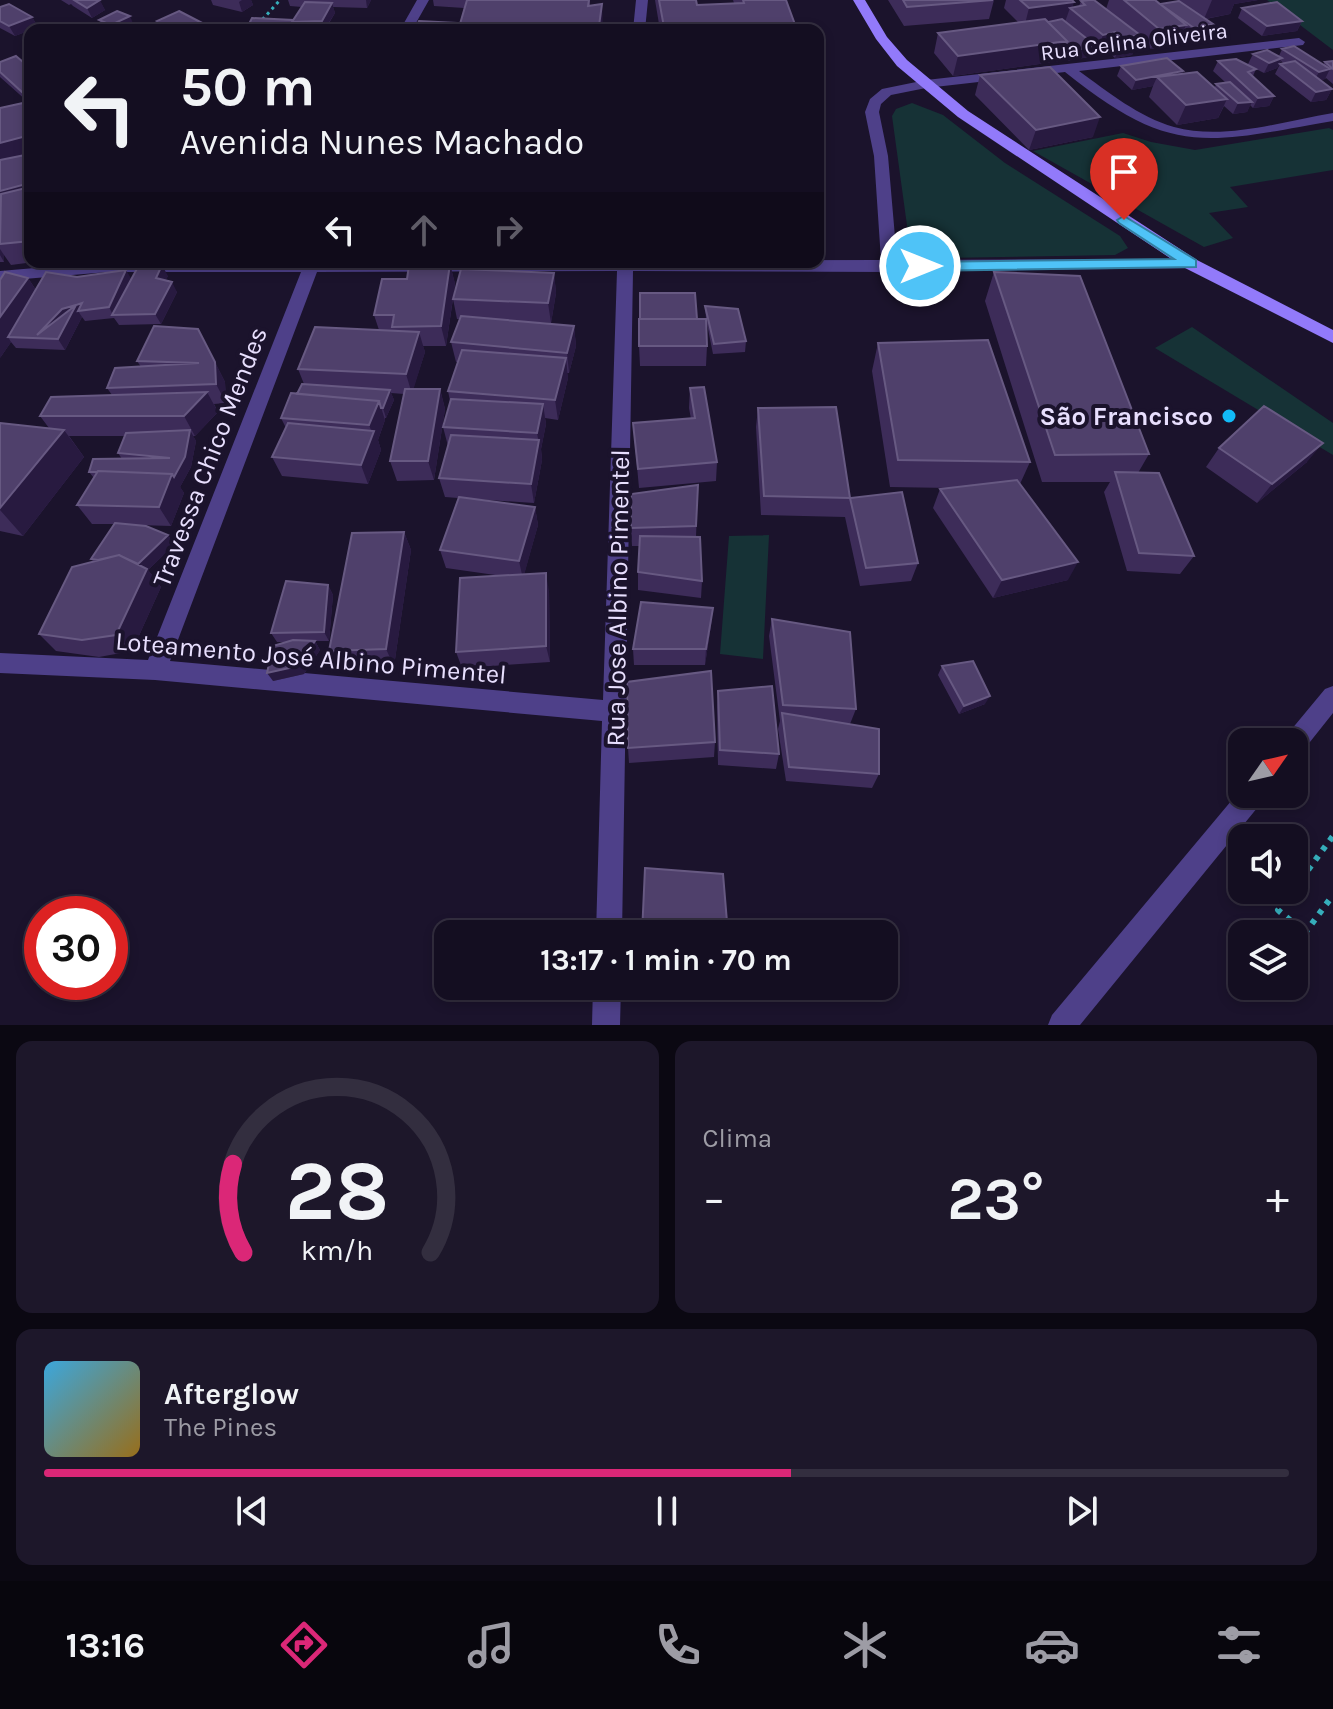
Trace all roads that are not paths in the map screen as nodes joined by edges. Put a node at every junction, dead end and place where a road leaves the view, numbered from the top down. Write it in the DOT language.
graph roads {
  1 [pos="423,0"];
  2 [pos="642,0"];
  3 [pos="859,0"];
  4 [pos="409,24"];
  5 [pos="640,24"];
  6 [pos="1299,42"];
  7 [pos="1070,70"];
  8 [pos="926,84"];
  9 [pos="1333,117"];
  10 [pos="1191,264"];
  11 [pos="824,266"];
  12 [pos="890,267"];
  13 [pos="96,268"];
  14 [pos="310,268"];
  15 [pos="625,268"];
  16 [pos="0,276"];
  17 [pos="1333,337"];
  18 [pos="0,663"];
  19 [pos="155,670"];
  20 [pos="1333,696"];
  21 [pos="616,712"];
  22 [pos="1307,728"];
  23 [pos="1241,808"];
  24 [pos="609,920"];
  25 [pos="607,1000"];
  26 [pos="606,1025"];
  27 [pos="1062,1025"];
  1 -- 4 [label="street"];
  2 -- 5 [label="street"];
  3 -- 8 [label="street"];
  6 -- 7 [label="street, Rua Celina Oliveira"];
  7 -- 8 [label="street, Rua Celina Oliveira"];
  7 -- 9 [label="street"];
  8 -- 10 [label="street"];
  8 -- 12 [label="street, Rua Celina Oliveira"];
  10 -- 12 [label="street"];
  10 -- 17 [label="street"];
  11 -- 12 [label="street"];
  13 -- 16 [label="street"];
  14 -- 19 [label="street, Travessa Chico Mendes"];
  15 -- 21 [label="street, Rua Jose Albino Pimentel"];
  18 -- 19 [label="street, Loteamento José Albino Pimentel"];
  19 -- 21 [label="street, Loteamento José Albino Pimentel"];
  20 -- 22 [label="street"];
  21 -- 24 [label="street, Rua Jose Albino Pimentel"];
  23 -- 27 [label="street"];
  25 -- 26 [label="street"];
}
